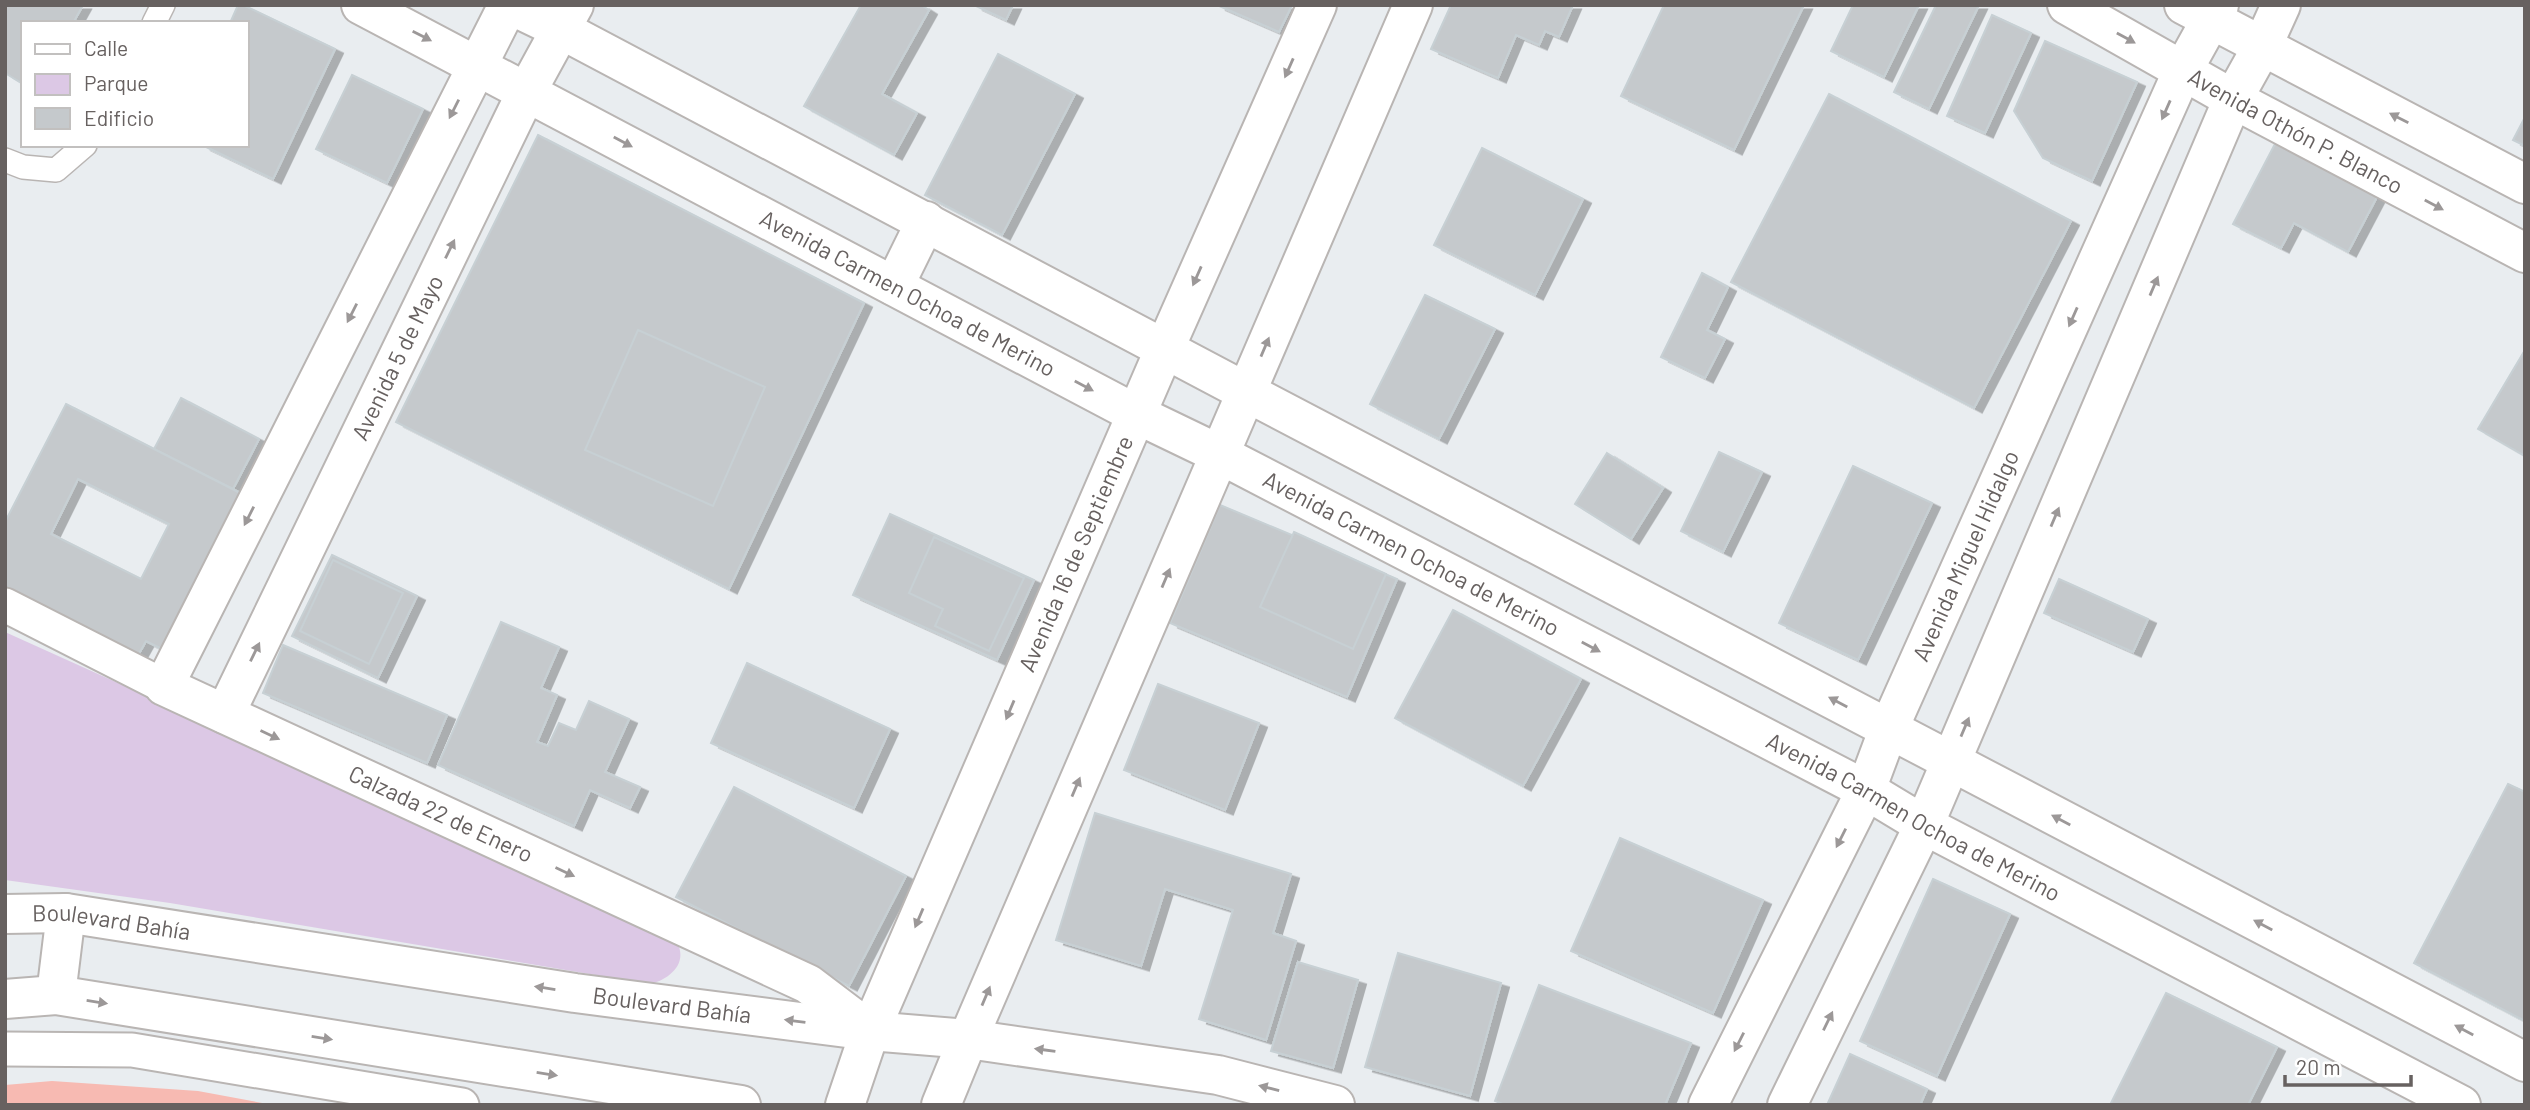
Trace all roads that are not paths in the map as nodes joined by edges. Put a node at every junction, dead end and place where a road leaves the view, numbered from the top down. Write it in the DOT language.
graph roads {
  1 [pos="163,5"];
  2 [pos="361,5"];
  3 [pos="509,5"];
  4 [pos="1317,5"];
  5 [pos="1413,5"];
  6 [pos="2067,5"];
  7 [pos="2281,5"];
  8 [pos="2205,10"];
  9 [pos="568,17"];
  10 [pos="155,21"];
  11 [pos="2262,47"];
  12 [pos="477,65"];
  13 [pos="2183,70"];
  14 [pos="527,91"];
  15 [pos="2233,99"];
  16 [pos="83,147"];
  17 [pos="5,160"];
  18 [pos="2525,184"];
  19 [pos="926,221"];
  20 [pos="2525,253"];
  21 [pos="894,286"];
  22 [pos="1165,348"];
  23 [pos="1246,392"];
  24 [pos="1138,415"];
  25 [pos="1219,454"];
  26 [pos="5,605"];
  27 [pos="163,686"];
  28 [pos="225,714"];
  29 [pos="1889,728"];
  30 [pos="1950,762"];
  31 [pos="1866,790"];
  32 [pos="1924,825"];
  33 [pos="66,913"];
  34 [pos="5,914"];
  35 [pos="56,995"];
  36 [pos="5,999"];
  37 [pos="870,1031"];
  38 [pos="968,1039"];
  39 [pos="5,1049"];
  40 [pos="2525,1062"];
  41 [pos="462,1105"];
  42 [pos="741,1105"];
  43 [pos="845,1105"];
  44 [pos="941,1105"];
  45 [pos="1335,1105"];
  46 [pos="1708,1105"];
  47 [pos="1787,1105"];
  48 [pos="2461,1105"];
  1 -- 10 [label="lane"];
  2 -- 12 [label="street, Avenida Carmen Ochoa de Merino, one-way"];
  3 -- 9 [label="street"];
  3 -- 12 [label="street"];
  4 -- 22 [label="street, Avenida 16 de Septiembre, one-way"];
  23 -- 5 [label="street, one-way"];
  6 -- 13 [label="street, Avenida Othón P. Blanco, one-way"];
  7 -- 11 [label="street"];
  8 -- 11 [label="street"];
  8 -- 13 [label="street, Avenida Miguel Hidalgo"];
  9 -- 14 [label="street, Avenida 5 de Mayo"];
  9 -- 19 [label="street"];
  11 -- 15 [label="street"];
  18 -- 11 [label="street, one-way"];
  12 -- 14 [label="street, Avenida Carmen Ochoa de Merino"];
  12 -- 27 [label="street, one-way"];
  13 -- 15 [label="street, Avenida Othón P. Blanco"];
  13 -- 29 [label="street, Avenida Miguel Hidalgo, one-way"];
  14 -- 21 [label="street, Avenida Carmen Ochoa de Merino, one-way"];
  28 -- 14 [label="street, Avenida 5 de Mayo, one-way"];
  15 -- 20 [label="street, Avenida Othón P. Blanco, one-way"];
  30 -- 15 [label="street, one-way"];
  16 -- 17 [label="lane"];
  19 -- 21 [label="street"];
  19 -- 22 [label="street"];
  21 -- 24 [label="street, Avenida Carmen Ochoa de Merino, one-way"];
  22 -- 23 [label="street"];
  22 -- 24 [label="street, Avenida 16 de Septiembre"];
  23 -- 25 [label="street"];
  29 -- 23 [label="street, one-way"];
  24 -- 25 [label="street, Avenida Carmen Ochoa de Merino"];
  24 -- 37 [label="street, Avenida 16 de Septiembre, one-way"];
  25 -- 31 [label="street, Avenida Carmen Ochoa de Merino, one-way"];
  38 -- 25 [label="street, one-way"];
  26 -- 27 [label="street, Calzada 22 de Enero"];
  27 -- 28 [label="street, Calzada 22 de Enero"];
  28 -- 37 [label="street, Calzada 22 de Enero, one-way"];
  29 -- 30 [label="street"];
  29 -- 31 [label="street, Avenida Miguel Hidalgo"];
  30 -- 32 [label="street"];
  40 -- 30 [label="street, one-way"];
  31 -- 32 [label="street, Avenida Carmen Ochoa de Merino"];
  31 -- 46 [label="street, Avenida Miguel Hidalgo, one-way"];
  47 -- 32 [label="street, one-way"];
  32 -- 48 [label="street, Avenida Carmen Ochoa de Merino"];
  33 -- 34 [label="street, Boulevard Bahía"];
  33 -- 35 [label="street"];
  37 -- 33 [label="street, Boulevard Bahía, one-way"];
  35 -- 36 [label="street"];
  35 -- 42 [label="street, one-way"];
  37 -- 38 [label="street, Boulevard Bahía"];
  37 -- 43 [label="street, Avenida 16 de Septiembre"];
  38 -- 44 [label="street"];
  45 -- 38 [label="street, Boulevard Bahía, one-way"];
  39 -- 41 [label="street"];
}
